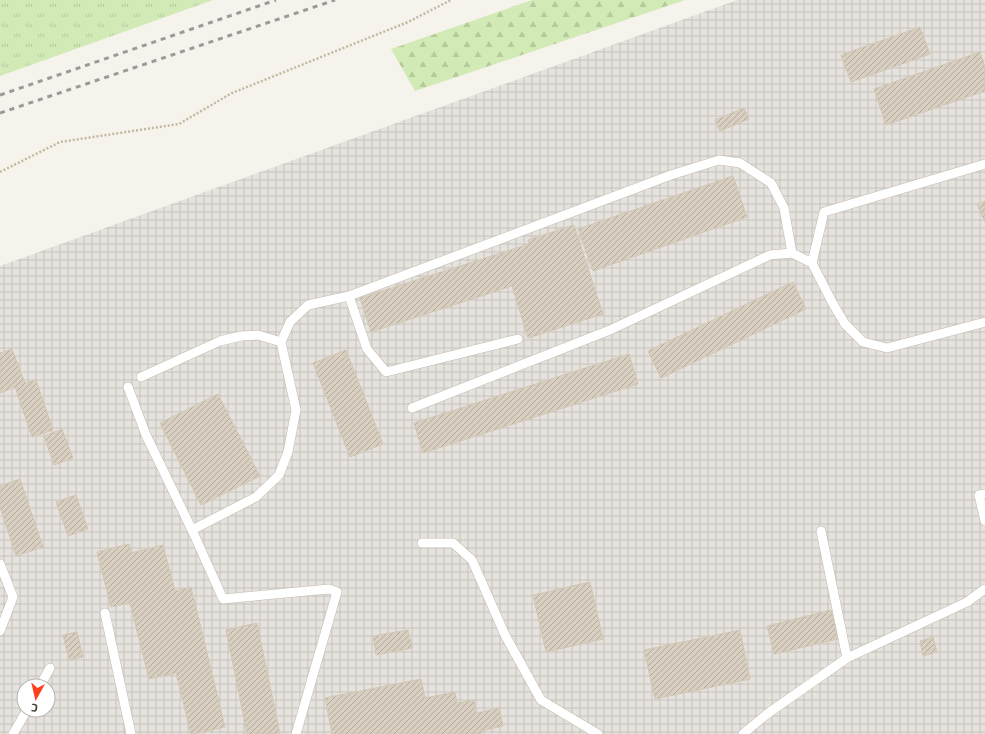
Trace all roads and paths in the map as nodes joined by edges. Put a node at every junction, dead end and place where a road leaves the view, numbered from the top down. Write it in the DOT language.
graph roads {
  1 [pos="451,0"];
  2 [pos="985,164"];
  3 [pos="0,172"];
  4 [pos="792,253"];
  5 [pos="812,263"];
  6 [pos="349,296"];
  7 [pos="985,322"];
  8 [pos="518,339"];
  9 [pos="281,342"];
  10 [pos="141,377"];
  11 [pos="128,387"];
  12 [pos="412,408"];
  13 [pos="985,494"];
  14 [pos="985,521"];
  15 [pos="192,530"];
  16 [pos="821,531"];
  17 [pos="422,543"];
  18 [pos="0,564"];
  19 [pos="985,589"];
  20 [pos="105,612"];
  21 [pos="0,629"];
  22 [pos="847,658"];
  23 [pos="50,668"];
  24 [pos="44,678"];
  25 [pos="22,718"];
  26 [pos="13,734"];
  27 [pos="131,734"];
  28 [pos="296,734"];
  29 [pos="598,734"];
  30 [pos="743,734"];
  1 -- 3 [label="path"];
  2 -- 5 [label="lane"];
  4 -- 5 [label="lane"];
  4 -- 6 [label="lane"];
  4 -- 12 [label="lane"];
  5 -- 7 [label="lane"];
  6 -- 8 [label="lane"];
  6 -- 9 [label="lane"];
  9 -- 10 [label="lane"];
  9 -- 15 [label="lane"];
  11 -- 15 [label="lane"];
  13 -- 14 [label="lane"];
  15 -- 28 [label="lane"];
  16 -- 22 [label="lane"];
  17 -- 29 [label="lane"];
  18 -- 21 [label="lane"];
  19 -- 22 [label="lane"];
  20 -- 27 [label="lane"];
  22 -- 30 [label="lane"];
  23 -- 24 [label="lane"];
  25 -- 26 [label="lane"];
}
